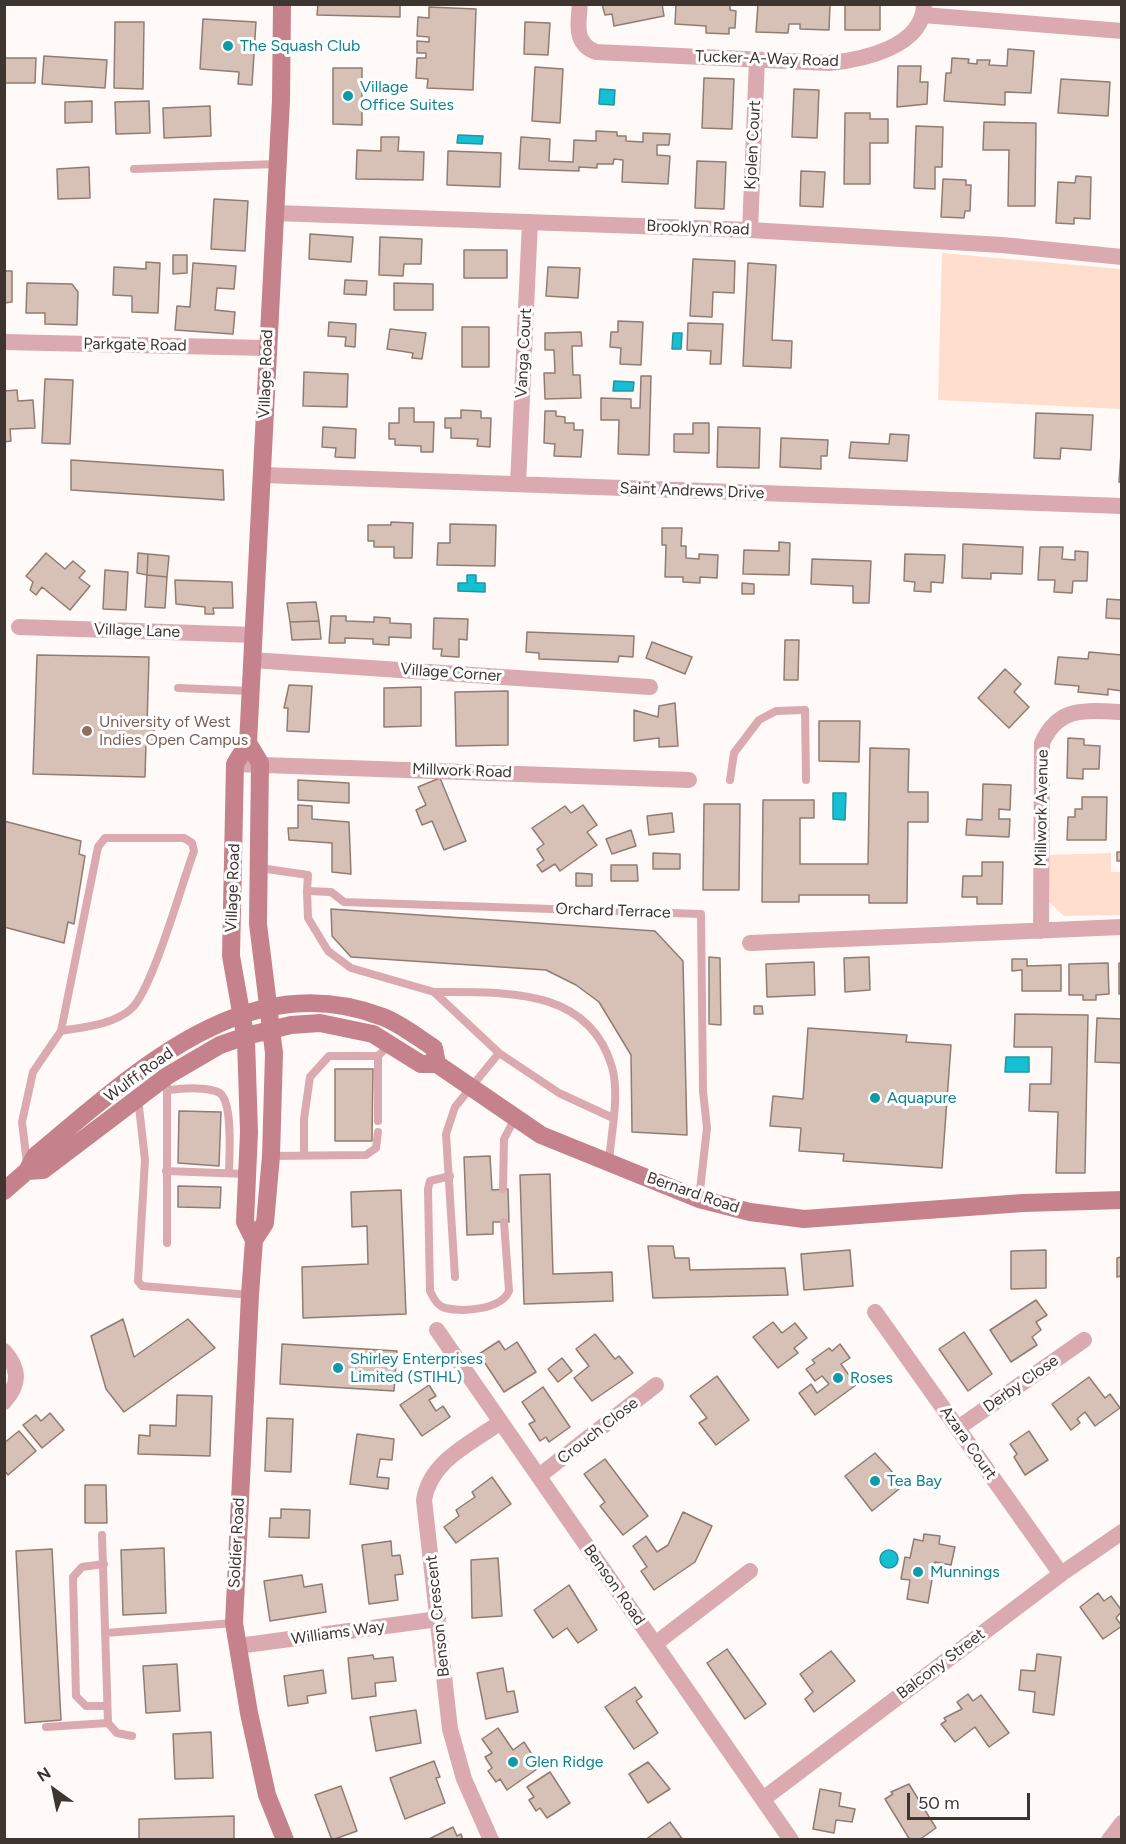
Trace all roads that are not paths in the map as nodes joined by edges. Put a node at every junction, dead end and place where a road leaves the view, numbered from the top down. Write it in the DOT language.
graph roads {
  1 [pos="282,4"];
  2 [pos="580,4"];
  3 [pos="924,10"];
  4 [pos="1122,32"];
  5 [pos="757,60"];
  6 [pos="277,164"];
  7 [pos="134,169"];
  8 [pos="275,213"];
  9 [pos="530,222"];
  10 [pos="750,230"];
  11 [pos="1122,257"];
  12 [pos="4,342"];
  13 [pos="266,348"];
  14 [pos="262,475"];
  15 [pos="518,484"];
  16 [pos="1122,506"];
  17 [pos="19,627"];
  18 [pos="255,635"];
  19 [pos="252,660"];
  20 [pos="178,687"];
  21 [pos="650,687"];
  22 [pos="250,692"];
  23 [pos="1122,712"];
  24 [pos="248,743"];
  25 [pos="260,763"];
  26 [pos="235,764"];
  27 [pos="689,780"];
  28 [pos="730,780"];
  29 [pos="806,780"];
  30 [pos="260,868"];
  31 [pos="307,891"];
  32 [pos="1122,927"];
  33 [pos="1041,931"];
  34 [pos="750,943"];
  35 [pos="434,992"];
  36 [pos="269,1006"];
  37 [pos="241,1014"];
  38 [pos="273,1029"];
  39 [pos="61,1031"];
  40 [pos="246,1036"];
  41 [pos="384,1049"];
  42 [pos="499,1053"];
  43 [pos="437,1064"];
  44 [pos="167,1083"];
  45 [pos="471,1089"];
  46 [pos="138,1098"];
  47 [pos="515,1118"];
  48 [pos="613,1118"];
  49 [pos="378,1121"];
  50 [pos="378,1132"];
  51 [pos="304,1155"];
  52 [pos="271,1156"];
  53 [pos="609,1162"];
  54 [pos="27,1171"];
  55 [pos="166,1172"];
  56 [pos="229,1173"];
  57 [pos="247,1174"];
  58 [pos="450,1176"];
  59 [pos="503,1189"];
  60 [pos="4,1191"];
  61 [pos="699,1198"];
  62 [pos="1122,1200"];
  63 [pos="504,1222"];
  64 [pos="254,1240"];
  65 [pos="167,1243"];
  66 [pos="455,1277"];
  67 [pos="250,1295"];
  68 [pos="875,1312"];
  69 [pos="437,1330"];
  70 [pos="1084,1340"];
  71 [pos="4,1351"];
  72 [pos="656,1385"];
  73 [pos="4,1402"];
  74 [pos="501,1422"];
  75 [pos="958,1428"];
  76 [pos="539,1476"];
  77 [pos="1122,1532"];
  78 [pos="102,1535"];
  79 [pos="104,1564"];
  80 [pos="750,1571"];
  81 [pos="1061,1574"];
  82 [pos="438,1619"];
  83 [pos="234,1623"];
  84 [pos="106,1633"];
  85 [pos="655,1644"];
  86 [pos="238,1646"];
  87 [pos="108,1706"];
  88 [pos="108,1723"];
  89 [pos="46,1726"];
  90 [pos="132,1736"];
  91 [pos="763,1799"];
  92 [pos="1122,1823"];
  93 [pos="285,1839"];
  94 [pos="490,1839"];
  95 [pos="791,1839"];
  96 [pos="1109,1839"];
  1 -- 6 [label="main road, Village Road"];
  2 -- 5 [label="street, Tucker-A-Way Road"];
  3 -- 4 [label="street, Tucker-A-Way Road"];
  3 -- 5 [label="street, Tucker-A-Way Road"];
  5 -- 10 [label="street, Kjolen Court"];
  6 -- 7 [label="lane"];
  6 -- 8 [label="main road, Village Road"];
  8 -- 9 [label="street, Brooklyn Road"];
  8 -- 13 [label="main road, Village Road"];
  9 -- 10 [label="street, Brooklyn Road"];
  9 -- 15 [label="street, Vanga Court"];
  10 -- 11 [label="street, Brooklyn Road"];
  12 -- 13 [label="street, Parkgate Road"];
  13 -- 14 [label="main road, Village Road"];
  14 -- 15 [label="street, Saint Andrews Drive"];
  14 -- 18 [label="main road, Village Road"];
  15 -- 16 [label="street, Saint Andrews Drive"];
  17 -- 18 [label="street, Village Lane"];
  18 -- 19 [label="main road, Village Road"];
  19 -- 21 [label="street, Village Corner"];
  19 -- 22 [label="main road, Village Road"];
  20 -- 22 [label="lane"];
  22 -- 24 [label="main road, Village Road"];
  23 -- 33 [label="street, Millwork Avenue"];
  24 -- 25 [label="main road"];
  24 -- 26 [label="main road, Village Road"];
  25 -- 26 [label="street, Millwork Road"];
  25 -- 27 [label="street, Millwork Road"];
  25 -- 30 [label="main road, Village Road"];
  26 -- 37 [label="main road, Village Road"];
  28 -- 29 [label="lane"];
  30 -- 31 [label="lane"];
  30 -- 36 [label="main road, Village Road"];
  31 -- 35 [label="lane"];
  31 -- 61 [label="lane, Orchard Terrace"];
  32 -- 33 [label="street"];
  33 -- 34 [label="street"];
  35 -- 42 [label="lane"];
  35 -- 48 [label="lane"];
  36 -- 37 [label="main road, Wulff Road"];
  36 -- 38 [label="main road, Village Road"];
  36 -- 43 [label="main road, Bernard Road"];
  37 -- 40 [label="main road, Village Road"];
  37 -- 54 [label="main road, Wulff Road"];
  38 -- 40 [label="main road, Wulff Road"];
  38 -- 41 [label="main road, Bernard Road"];
  38 -- 52 [label="main road, Soldier Road"];
  39 -- 39 [label="lane"];
  39 -- 54 [label="lane"];
  40 -- 44 [label="main road, Wulff Road"];
  40 -- 57 [label="main road, Soldier Road"];
  41 -- 43 [label="main road, Bernard Road"];
  41 -- 49 [label="lane"];
  41 -- 51 [label="lane"];
  42 -- 45 [label="lane"];
  42 -- 48 [label="lane"];
  43 -- 45 [label="main road, Bernard Road"];
  44 -- 46 [label="main road, Wulff Road"];
  44 -- 55 [label="lane"];
  44 -- 56 [label="lane"];
  45 -- 47 [label="main road, Bernard Road"];
  45 -- 58 [label="lane"];
  46 -- 54 [label="main road, Wulff Road"];
  46 -- 67 [label="lane"];
  47 -- 53 [label="main road, Bernard Road"];
  47 -- 59 [label="lane"];
  48 -- 53 [label="lane"];
  50 -- 51 [label="lane"];
  51 -- 52 [label="lane"];
  52 -- 64 [label="main road, Soldier Road"];
  53 -- 61 [label="main road, Bernard Road"];
  54 -- 60 [label="main road, Wulff Road"];
  55 -- 56 [label="lane"];
  55 -- 65 [label="lane"];
  56 -- 57 [label="lane"];
  57 -- 64 [label="main road, Soldier Road"];
  58 -- 63 [label="lane"];
  58 -- 66 [label="lane"];
  61 -- 62 [label="main road, Bernard Road"];
  64 -- 67 [label="main road, Soldier Road"];
  67 -- 83 [label="main road, Soldier Road"];
  68 -- 75 [label="street, Azara Court"];
  69 -- 74 [label="street, Benson Road"];
  70 -- 75 [label="street, Derby Close"];
  71 -- 73 [label="street"];
  72 -- 76 [label="street, Crouch Close"];
  74 -- 76 [label="street, Benson Road"];
  74 -- 82 [label="street, Benson Crescent"];
  75 -- 81 [label="street, Azara Court"];
  76 -- 85 [label="street, Benson Road"];
  77 -- 81 [label="street, Balcony Street"];
  78 -- 79 [label="lane"];
  79 -- 84 [label="lane"];
  79 -- 87 [label="lane"];
  80 -- 85 [label="street"];
  81 -- 91 [label="street, Balcony Street"];
  82 -- 86 [label="street, Williams Way"];
  82 -- 94 [label="street, Benson Crescent"];
  83 -- 84 [label="lane"];
  83 -- 86 [label="main road, Soldier Road"];
  84 -- 87 [label="lane"];
  85 -- 91 [label="street, Benson Road"];
  86 -- 93 [label="main road, Soldier Road"];
  87 -- 88 [label="lane"];
  88 -- 89 [label="lane"];
  88 -- 90 [label="lane"];
  91 -- 95 [label="street, Benson Road"];
  92 -- 96 [label="street"];
}
